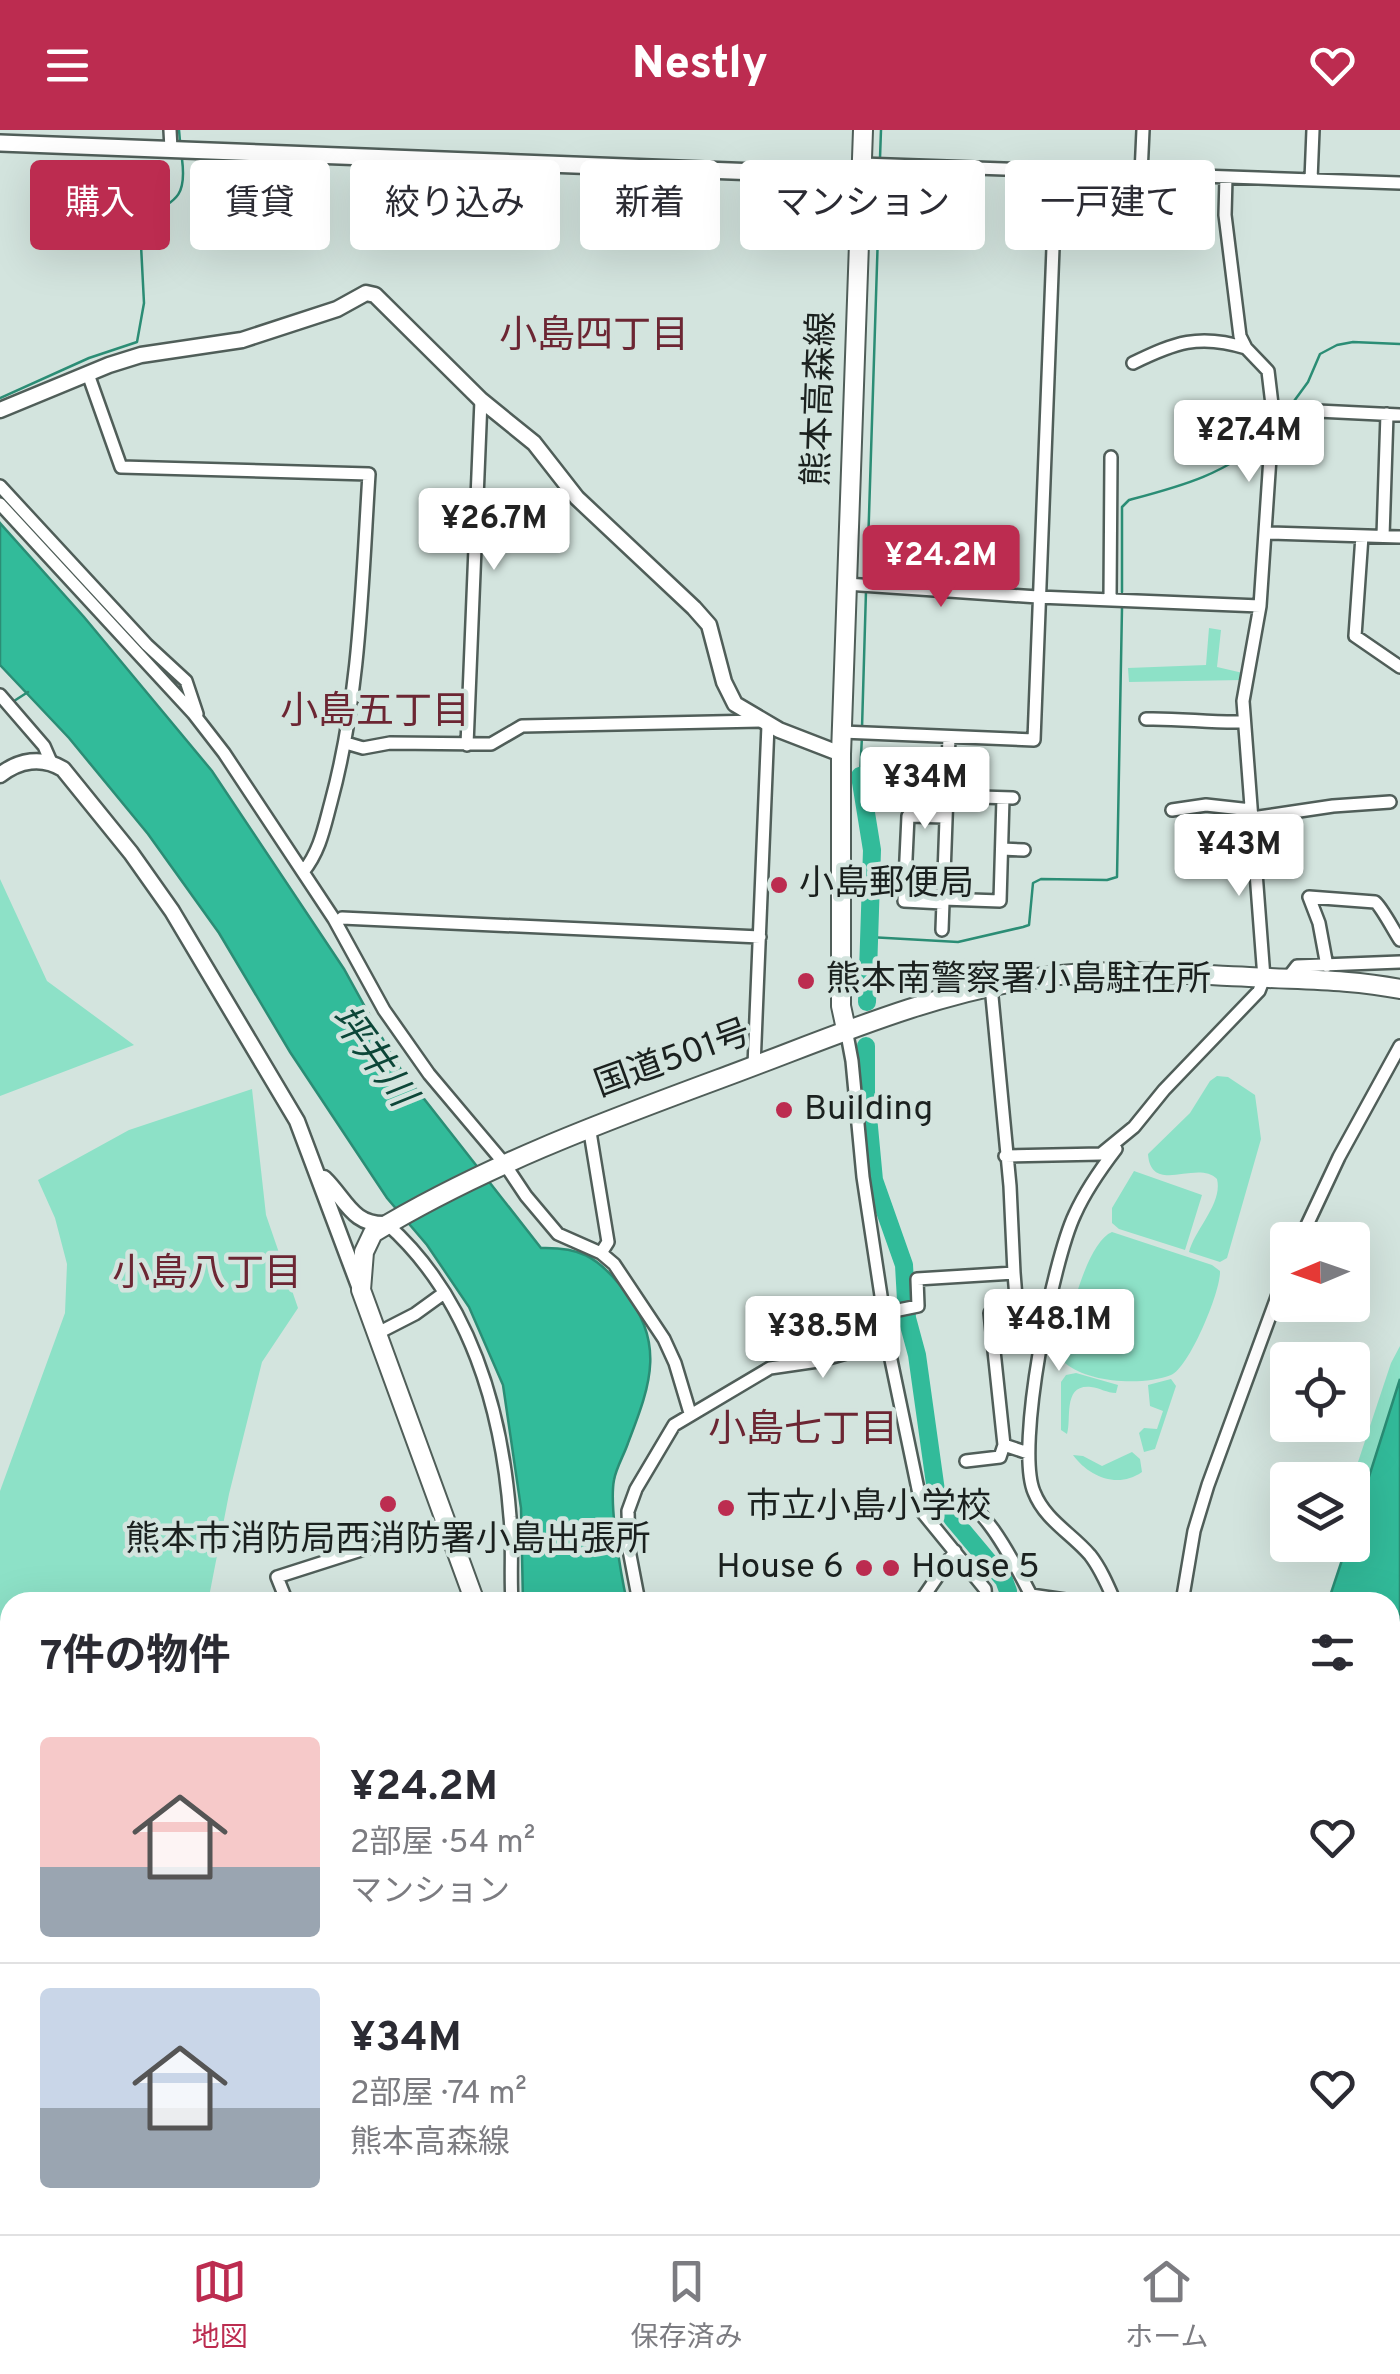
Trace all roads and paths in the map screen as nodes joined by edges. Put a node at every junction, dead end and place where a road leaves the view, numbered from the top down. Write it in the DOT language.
graph roads {
  1 [pos="170,130"];
  2 [pos="863,130"];
  3 [pos="1142,130"];
  4 [pos="1313,130"];
  5 [pos="0,143"];
  6 [pos="171,149"];
  7 [pos="862,160"];
  8 [pos="1141,160"];
  9 [pos="740,166"];
  10 [pos="1215,177"];
  11 [pos="1226,177"];
  12 [pos="1311,180"];
  13 [pos="1400,184"];
  14 [pos="858,250"];
  15 [pos="1053,250"];
  16 [pos="1246,348"];
  17 [pos="1132,363"];
  18 [pos="88,374"];
  19 [pos="481,400"];
  20 [pos="0,410"];
  21 [pos="1394,415"];
  22 [pos="1272,441"];
  23 [pos="1110,457"];
  24 [pos="0,486"];
  25 [pos="0,504"];
  26 [pos="1266,533"];
  27 [pos="1362,536"];
  28 [pos="1383,536"];
  29 [pos="1400,537"];
  30 [pos="846,584"];
  31 [pos="1038,598"];
  32 [pos="1110,600"];
  33 [pos="1260,606"];
  34 [pos="1400,666"];
  35 [pos="2,698"];
  36 [pos="1146,719"];
  37 [pos="200,722"];
  38 [pos="1244,722"];
  39 [pos="764,723"];
  40 [pos="842,732"];
  41 [pos="949,737"];
  42 [pos="346,743"];
  43 [pos="467,745"];
  44 [pos="841,754"];
  45 [pos="51,762"];
  46 [pos="0,775"];
  47 [pos="947,796"];
  48 [pos="1390,802"];
  49 [pos="1172,810"];
  50 [pos="1251,814"];
  51 [pos="946,817"];
  52 [pos="1002,849"];
  53 [pos="1024,850"];
  54 [pos="303,872"];
  55 [pos="943,901"];
  56 [pos="342,918"];
  57 [pos="942,930"];
  58 [pos="760,938"];
  59 [pos="1400,940"];
  60 [pos="1400,962"];
  61 [pos="1327,966"];
  62 [pos="1264,978"];
  63 [pos="1287,979"];
  64 [pos="992,986"];
  65 [pos="1400,988"];
  66 [pos="846,1029"];
  67 [pos="1400,1046"];
  68 [pos="754,1066"];
  69 [pos="590,1126"];
  70 [pos="1128,1132"];
  71 [pos="1005,1156"];
  72 [pos="501,1164"];
  73 [pos="320,1176"];
  74 [pos="1309,1222"];
  75 [pos="390,1223"];
  76 [pos="601,1253"];
  77 [pos="1014,1273"];
  78 [pos="361,1290"];
  79 [pos="444,1292"];
  80 [pos="884,1313"];
  81 [pos="1270,1314"];
  82 [pos="376,1334"];
  83 [pos="888,1341"];
  84 [pos="690,1413"];
  85 [pos="1004,1445"];
  86 [pos="1028,1454"];
  87 [pos="966,1462"];
  88 [pos="923,1513"];
  89 [pos="446,1523"];
  90 [pos="956,1552"];
  91 [pos="283,1592"];
  92 [pos="471,1592"];
  93 [pos="512,1592"];
  94 [pos="637,1592"];
  95 [pos="927,1592"];
  96 [pos="985,1592"];
  97 [pos="1026,1592"];
  98 [pos="1109,1592"];
  99 [pos="1184,1592"];
  1 -- 6 [label="street"];
  2 -- 7 [label="main road, 熊本高森線"];
  3 -- 8 [label="street"];
  4 -- 12 [label="street"];
  5 -- 6 [label="main road"];
  6 -- 9 [label="main road"];
  10 -- 11 [label="street"];
  11 -- 12 [label="street"];
  11 -- 16 [label="street"];
  12 -- 13 [label="street"];
  14 -- 30 [label="main road, 熊本高森線"];
  15 -- 31 [label="street"];
  16 -- 17 [label="street"];
  16 -- 22 [label="street"];
  18 -- 19 [label="street"];
  18 -- 20 [label="street"];
  18 -- 42 [label="street"];
  19 -- 39 [label="street"];
  19 -- 43 [label="street"];
  21 -- 22 [label="street"];
  21 -- 28 [label="street"];
  22 -- 26 [label="street"];
  23 -- 32 [label="street"];
  24 -- 37 [label="street"];
  25 -- 37 [label="street"];
  26 -- 27 [label="street"];
  26 -- 33 [label="street"];
  27 -- 28 [label="street"];
  27 -- 34 [label="street"];
  28 -- 29 [label="street"];
  30 -- 31 [label="street"];
  30 -- 40 [label="main road, 熊本高森線"];
  31 -- 32 [label="street"];
  31 -- 41 [label="street"];
  32 -- 33 [label="street"];
  33 -- 38 [label="street"];
  35 -- 45 [label="street"];
  36 -- 38 [label="street"];
  37 -- 54 [label="street"];
  38 -- 50 [label="street"];
  39 -- 43 [label="street"];
  39 -- 44 [label="street"];
  39 -- 58 [label="street"];
  40 -- 41 [label="street"];
  40 -- 44 [label="main road, 熊本高森線"];
  41 -- 47 [label="street"];
  42 -- 43 [label="street"];
  42 -- 54 [label="street"];
  44 -- 66 [label="main road, 熊本高森線"];
  45 -- 46 [label="street"];
  45 -- 73 [label="street"];
  47 -- 51 [label="street"];
  47 -- 52 [label="street"];
  48 -- 50 [label="street"];
  49 -- 50 [label="street"];
  50 -- 62 [label="street"];
  51 -- 55 [label="street"];
  51 -- 55 [label="street"];
  52 -- 53 [label="street"];
  52 -- 55 [label="street"];
  54 -- 72 [label="street"];
  55 -- 57 [label="street"];
  56 -- 58 [label="street"];
  58 -- 68 [label="street"];
  59 -- 61 [label="street"];
  60 -- 61 [label="street"];
  61 -- 63 [label="street"];
  62 -- 63 [label="main road, 国道501号"];
  62 -- 64 [label="main road, 国道501号"];
  62 -- 70 [label="street"];
  63 -- 65 [label="main road, 国道501号"];
  64 -- 66 [label="main road, 国道501号"];
  64 -- 71 [label="street"];
  66 -- 68 [label="main road, 国道501号"];
  66 -- 80 [label="street"];
  67 -- 74 [label="street"];
  68 -- 69 [label="main road, 国道501号"];
  69 -- 72 [label="main road, 国道501号"];
  69 -- 76 [label="street"];
  70 -- 71 [label="street"];
  70 -- 86 [label="street"];
  71 -- 77 [label="street"];
  72 -- 75 [label="main road, 国道501号"];
  72 -- 76 [label="street"];
  73 -- 75 [label="street"];
  73 -- 78 [label="street"];
  75 -- 78 [label="main road"];
  75 -- 79 [label="street"];
  76 -- 84 [label="street"];
  77 -- 80 [label="street"];
  77 -- 85 [label="street"];
  78 -- 82 [label="main road"];
  79 -- 82 [label="street"];
  79 -- 93 [label="street"];
  80 -- 83 [label="street"];
  81 -- 99 [label="street"];
  82 -- 89 [label="main road"];
  83 -- 84 [label="street"];
  83 -- 88 [label="street"];
  84 -- 94 [label="street"];
  85 -- 86 [label="street"];
  85 -- 87 [label="street"];
  86 -- 98 [label="street"];
  88 -- 90 [label="street"];
  88 -- 97 [label="street"];
  89 -- 91 [label="street"];
  89 -- 92 [label="main road"];
  90 -- 95 [label="street"];
  90 -- 96 [label="street"];
}
